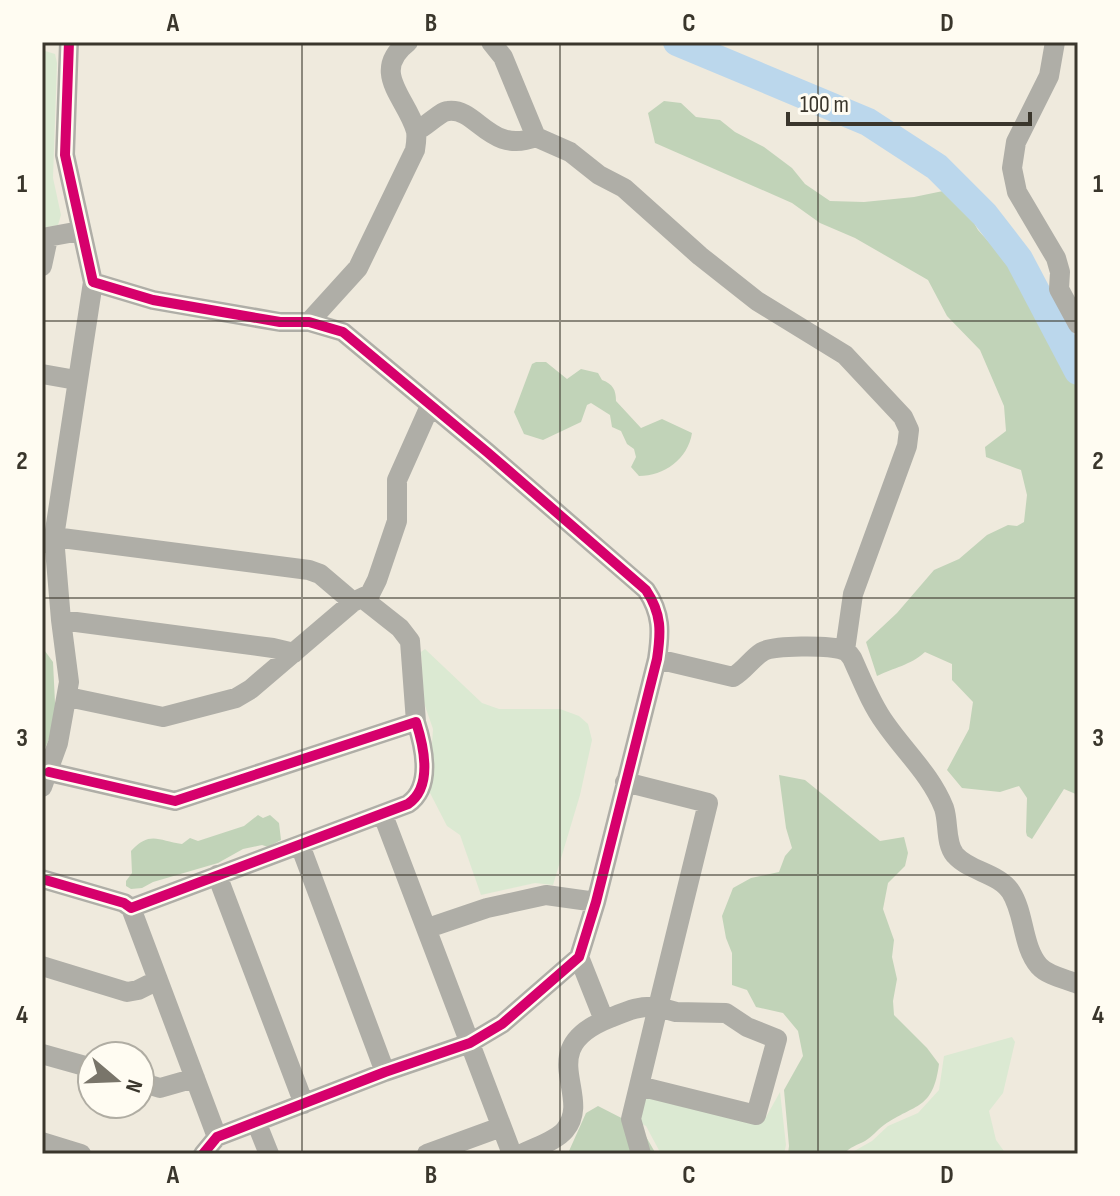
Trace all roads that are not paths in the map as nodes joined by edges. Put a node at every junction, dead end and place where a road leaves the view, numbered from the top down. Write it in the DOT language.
graph roads {
  1 [pos="69,42"];
  2 [pos="408,42"];
  3 [pos="491,42"];
  4 [pos="1055,42"];
  5 [pos="416,131"];
  6 [pos="536,137"];
  7 [pos="80,231"];
  8 [pos="45,238"];
  9 [pos="42,266"];
  10 [pos="93,282"];
  11 [pos="309,322"];
  12 [pos="1078,324"];
  13 [pos="42,374"];
  14 [pos="76,380"];
  15 [pos="430,406"];
  16 [pos="42,474"];
  17 [pos="63,477"];
  18 [pos="48,540"];
  19 [pos="357,600"];
  20 [pos="61,620"];
  21 [pos="845,650"];
  22 [pos="294,653"];
  23 [pos="657,659"];
  24 [pos="68,697"];
  25 [pos="416,722"];
  26 [pos="46,779"];
  27 [pos="625,782"];
  28 [pos="383,815"];
  29 [pos="300,845"];
  30 [pos="217,875"];
  31 [pos="42,879"];
  32 [pos="596,902"];
  33 [pos="131,908"];
  34 [pos="428,928"];
  35 [pos="579,957"];
  36 [pos="42,966"];
  37 [pos="156,981"];
  38 [pos="1078,984"];
  39 [pos="658,1007"];
  40 [pos="604,1020"];
  41 [pos="470,1043"];
  42 [pos="42,1054"];
  43 [pos="76,1064"];
  44 [pos="385,1072"];
  45 [pos="195,1078"];
  46 [pos="639,1086"];
  47 [pos="156,1087"];
  48 [pos="304,1104"];
  49 [pos="257,1124"];
  50 [pos="501,1127"];
  51 [pos="217,1137"];
  52 [pos="42,1142"];
  53 [pos="81,1154"];
  54 [pos="203,1154"];
  55 [pos="269,1154"];
  56 [pos="427,1154"];
  57 [pos="512,1154"];
  58 [pos="522,1154"];
  59 [pos="641,1154"];
  1 -- 7 [label="street"];
  2 -- 5 [label="street"];
  3 -- 6 [label="street"];
  4 -- 12 [label="street"];
  5 -- 6 [label="street"];
  5 -- 11 [label="street"];
  6 -- 21 [label="street"];
  7 -- 8 [label="street"];
  7 -- 10 [label="street"];
  8 -- 9 [label="street"];
  10 -- 11 [label="street"];
  10 -- 14 [label="street"];
  11 -- 15 [label="street"];
  13 -- 14 [label="street"];
  14 -- 17 [label="street"];
  15 -- 19 [label="street"];
  15 -- 23 [label="street"];
  16 -- 17 [label="street"];
  17 -- 18 [label="street"];
  18 -- 19 [label="street"];
  18 -- 20 [label="street"];
  19 -- 22 [label="street"];
  19 -- 25 [label="street"];
  20 -- 22 [label="street"];
  20 -- 24 [label="street"];
  21 -- 23 [label="street"];
  21 -- 38 [label="street"];
  22 -- 24 [label="street"];
  23 -- 27 [label="street"];
  24 -- 26 [label="street"];
  25 -- 26 [label="street"];
  25 -- 28 [label="street"];
  27 -- 32 [label="street"];
  27 -- 39 [label="street"];
  28 -- 29 [label="street"];
  28 -- 34 [label="street"];
  29 -- 30 [label="street"];
  29 -- 44 [label="street"];
  30 -- 33 [label="street"];
  30 -- 48 [label="street"];
  31 -- 33 [label="street"];
  32 -- 34 [label="street"];
  32 -- 35 [label="street"];
  33 -- 37 [label="street"];
  34 -- 41 [label="street"];
  35 -- 40 [label="street"];
  35 -- 41 [label="street"];
  36 -- 37 [label="street"];
  37 -- 45 [label="street"];
  39 -- 40 [label="street"];
  39 -- 46 [label="street"];
  39 -- 46 [label="street"];
  40 -- 58 [label="street"];
  41 -- 44 [label="street"];
  41 -- 50 [label="street"];
  42 -- 43 [label="street"];
  44 -- 48 [label="street"];
  45 -- 47 [label="street"];
  45 -- 51 [label="street"];
  46 -- 59 [label="street"];
  48 -- 49 [label="street"];
  49 -- 51 [label="street"];
  49 -- 55 [label="street"];
  50 -- 56 [label="street"];
  50 -- 57 [label="street"];
  51 -- 54 [label="street"];
  52 -- 53 [label="street"];
}
